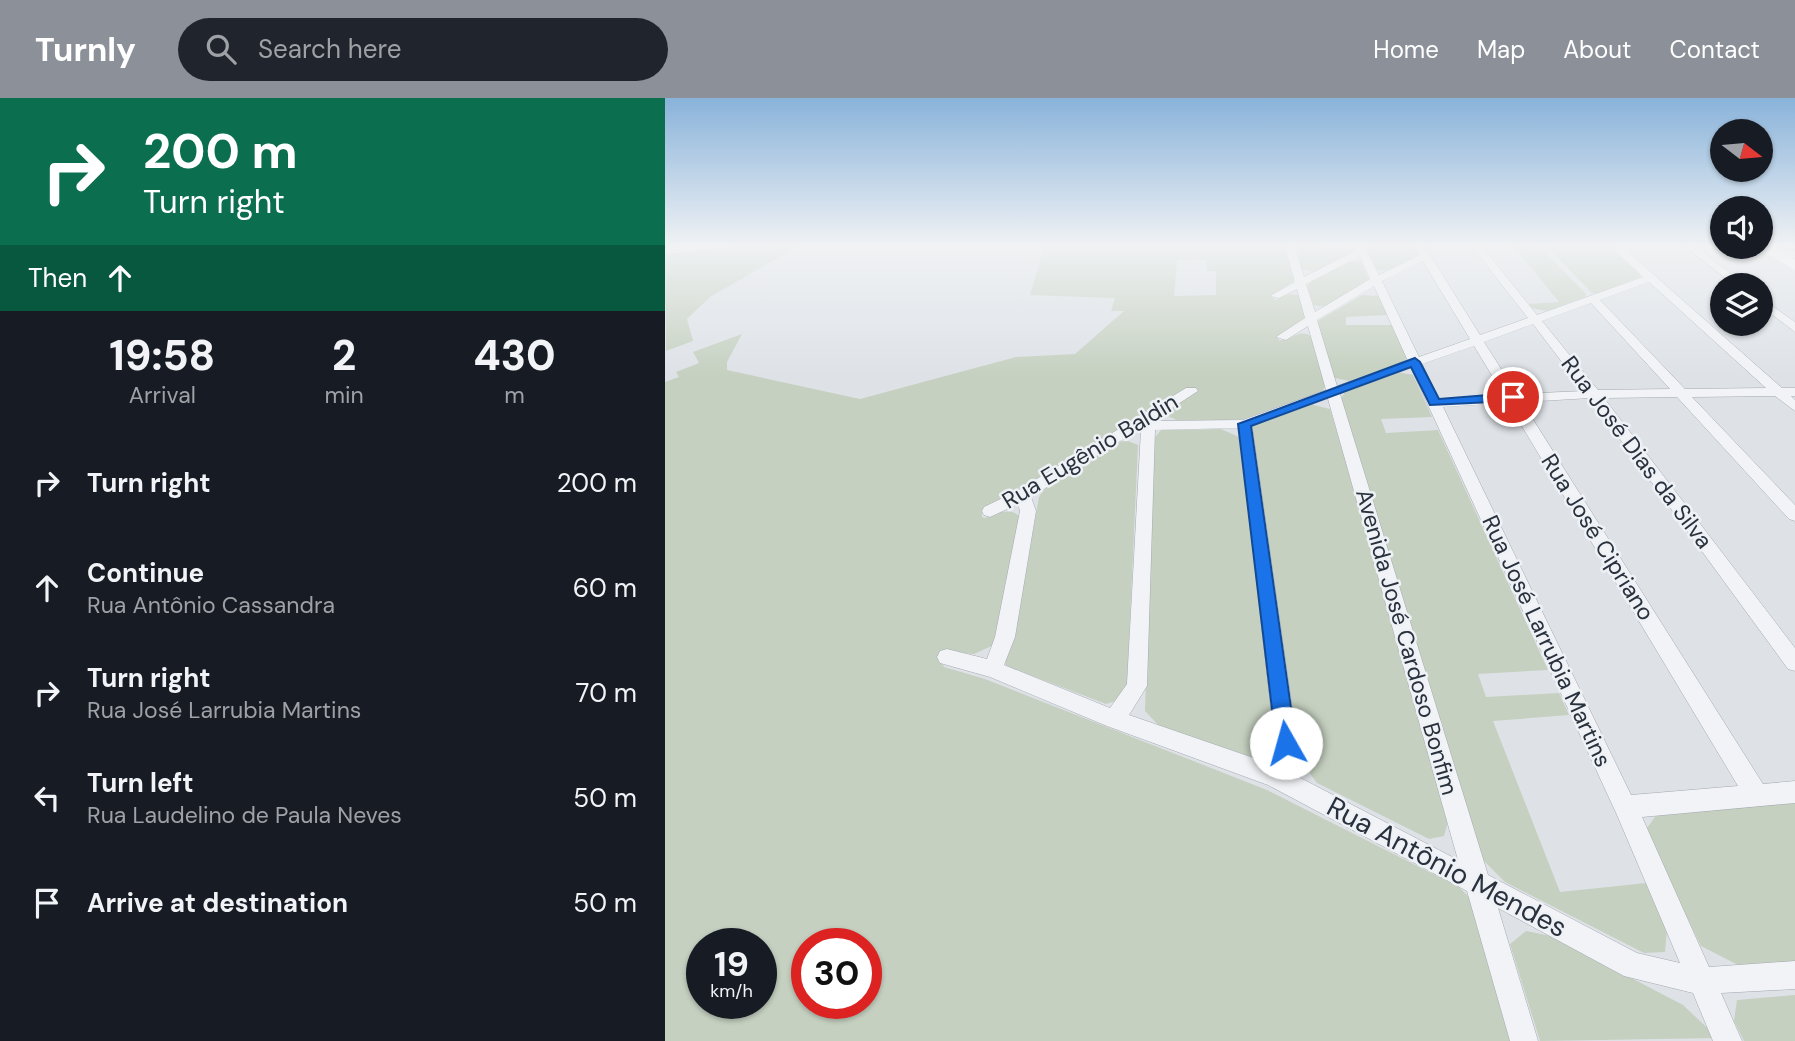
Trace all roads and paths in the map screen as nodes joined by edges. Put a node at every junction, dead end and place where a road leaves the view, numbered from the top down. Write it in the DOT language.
graph roads {
  1 [pos="1288,288"];
  2 [pos="1302,288"];
  3 [pos="1363,288"];
  4 [pos="1381,288"];
  5 [pos="1444,288"];
  6 [pos="1510,288"];
  7 [pos="1623,288"];
  8 [pos="1661,288"];
  9 [pos="1275,296"];
  10 [pos="1593,299"];
  11 [pos="1773,311"];
  12 [pos="1311,318"];
  13 [pos="1534,318"];
  14 [pos="1795,328"];
  15 [pos="1282,337"];
  16 [pos="1477,341"];
  17 [pos="1415,362"];
  18 [pos="1191,391"];
  19 [pos="1333,392"];
  20 [pos="1779,392"];
  21 [pos="1795,392"];
  22 [pos="1594,394"];
  23 [pos="1684,395"];
  24 [pos="1513,397"];
  25 [pos="1435,403"];
  26 [pos="1795,407"];
  27 [pos="1245,424"];
  28 [pos="1140,427"];
  29 [pos="1023,495"];
  30 [pos="989,511"];
  31 [pos="1795,514"];
  32 [pos="947,657"];
  33 [pos="1795,663"];
  34 [pos="993,669"];
  35 [pos="1114,719"];
  36 [pos="1273,776"];
  37 [pos="1795,792"];
  38 [pos="1756,794"];
  39 [pos="1625,807"];
  40 [pos="1478,882"];
  41 [pos="1795,975"];
  42 [pos="1700,981"];
  43 [pos="1524,1041"];
  44 [pos="1728,1041"];
  1 -- 9 [label="street"];
  2 -- 12 [label="street, Avenida José Cardoso Bonfim"];
  3 -- 12 [label="street"];
  4 -- 17 [label="street, Rua José Larrubia Martins"];
  5 -- 16 [label="street, Rua José Cipriano"];
  6 -- 13 [label="street, Rua José Dias da Silva"];
  7 -- 10 [label="street"];
  8 -- 20 [label="street"];
  10 -- 13 [label="street"];
  10 -- 23 [label="street"];
  11 -- 14 [label="street"];
  12 -- 15 [label="street"];
  12 -- 19 [label="street, Avenida José Cardoso Bonfim"];
  13 -- 16 [label="street"];
  13 -- 22 [label="street, Rua José Dias da Silva"];
  16 -- 17 [label="street"];
  16 -- 24 [label="street, Rua José Cipriano"];
  17 -- 19 [label="street"];
  17 -- 25 [label="street, Rua José Larrubia Martins"];
  18 -- 28 [label="street, Rua Eugênio Baldin"];
  19 -- 27 [label="street"];
  19 -- 40 [label="street, Avenida José Cardoso Bonfim"];
  20 -- 21 [label="street"];
  20 -- 23 [label="street"];
  20 -- 26 [label="street"];
  22 -- 23 [label="street"];
  22 -- 24 [label="street"];
  22 -- 33 [label="street, Rua José Dias da Silva"];
  23 -- 31 [label="street"];
  24 -- 25 [label="street"];
  24 -- 38 [label="street, Rua José Cipriano"];
  25 -- 39 [label="street, Rua José Larrubia Martins"];
  27 -- 28 [label="street"];
  27 -- 36 [label="street"];
  28 -- 29 [label="street, Rua Eugênio Baldin"];
  28 -- 35 [label="street"];
  29 -- 30 [label="street, Rua Eugênio Baldin"];
  29 -- 34 [label="street"];
  32 -- 34 [label="street, Rua Antônio Mendes"];
  34 -- 35 [label="street, Rua Antônio Mendes"];
  35 -- 36 [label="street, Rua Antônio Mendes"];
  36 -- 40 [label="street, Rua Antônio Mendes"];
  37 -- 38 [label="street"];
  38 -- 39 [label="street"];
  39 -- 42 [label="street, Rua José Larrubia Martins"];
  40 -- 42 [label="street, Rua Antônio Mendes"];
  40 -- 43 [label="street, Avenida José Cardoso Bonfim"];
  41 -- 42 [label="street, Rua Antônio Mendes"];
  42 -- 44 [label="street, Rua José Larrubia Martins"];
}
